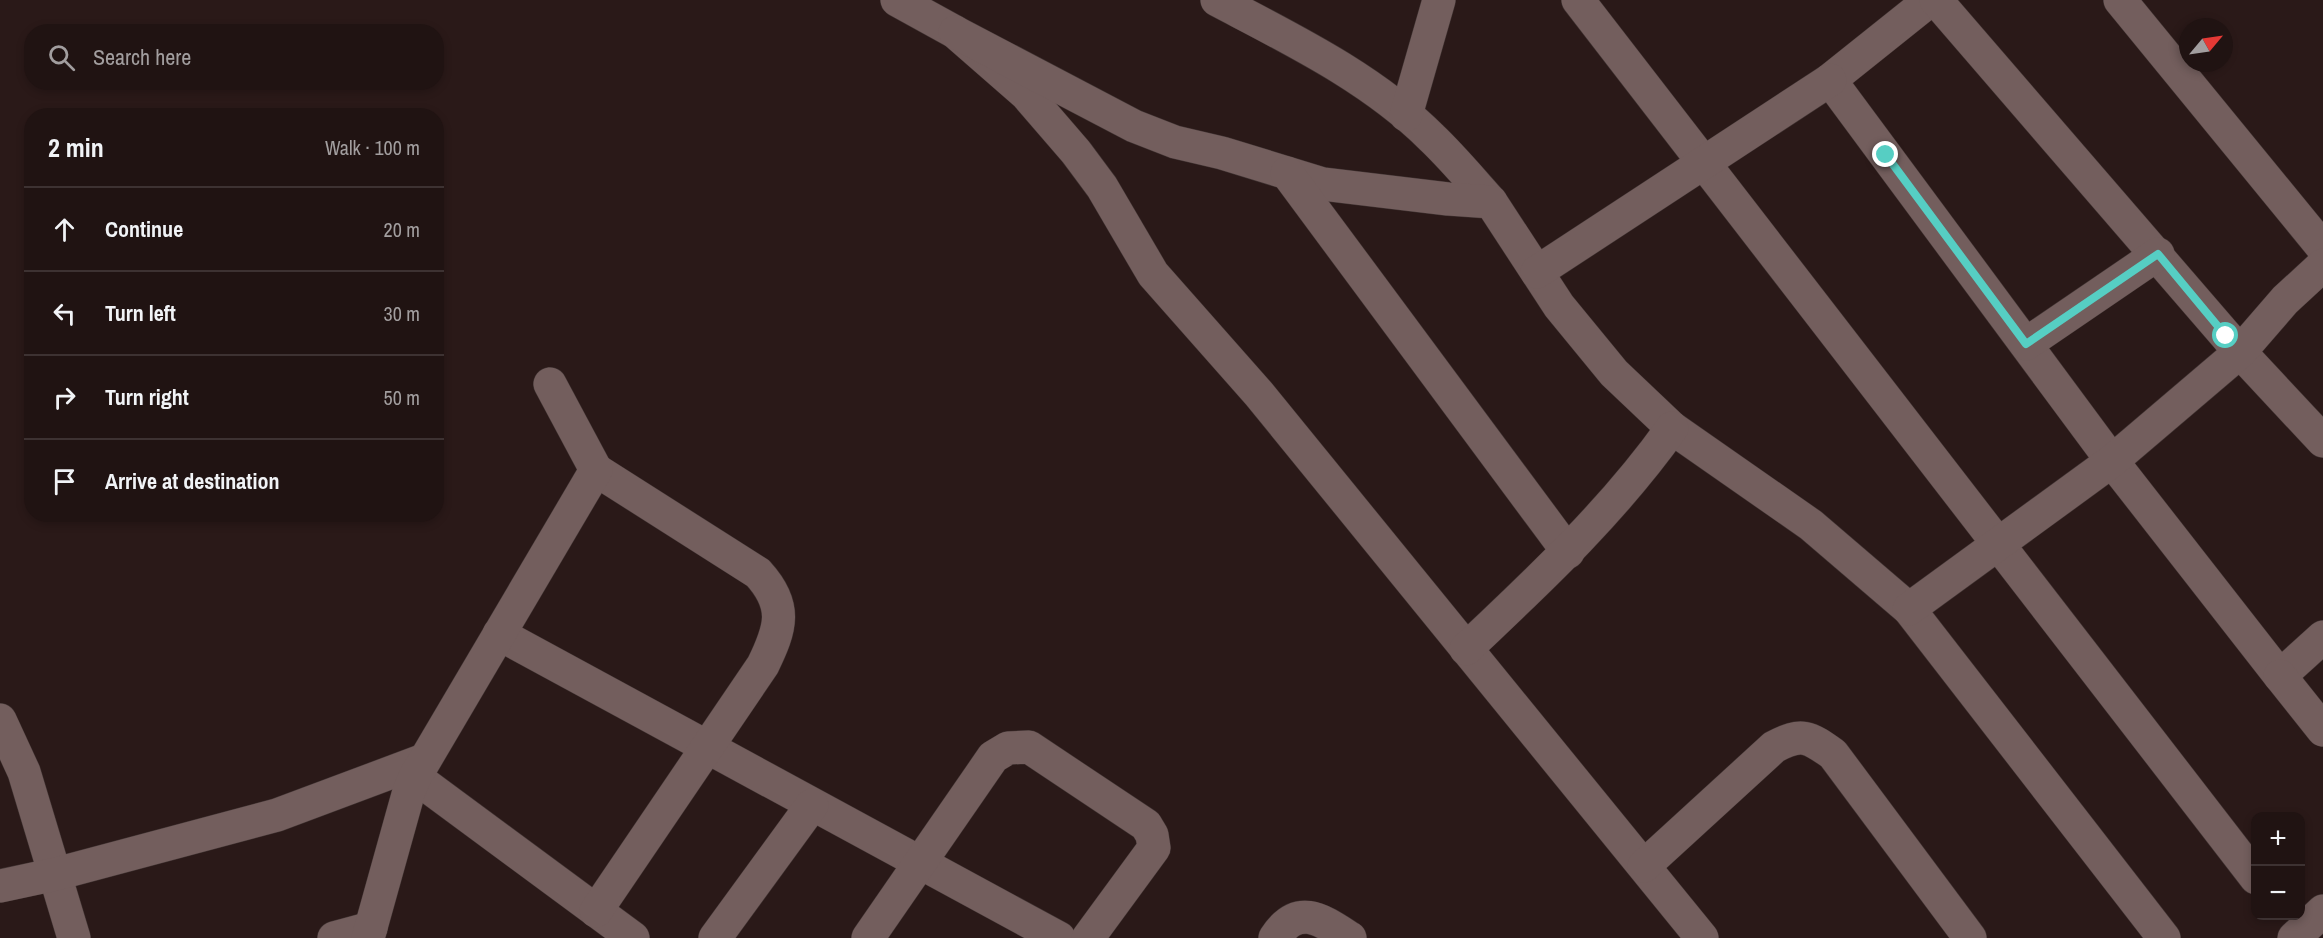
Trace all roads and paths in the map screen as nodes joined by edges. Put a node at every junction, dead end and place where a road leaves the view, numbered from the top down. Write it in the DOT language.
graph roads {
  1 [pos="897,0"];
  2 [pos="1217,0"];
  3 [pos="1438,0"];
  4 [pos="1578,0"];
  5 [pos="1930,0"];
  6 [pos="1936,0"];
  7 [pos="2120,0"];
  8 [pos="955,32"];
  9 [pos="1830,80"];
  10 [pos="1406,115"];
  11 [pos="1704,162"];
  12 [pos="1287,173"];
  13 [pos="1491,202"];
  14 [pos="2323,248"];
  15 [pos="2158,254"];
  16 [pos="2323,265"];
  17 [pos="1537,272"];
  18 [pos="2026,344"];
  19 [pos="2240,352"];
  20 [pos="550,384"];
  21 [pos="1672,428"];
  22 [pos="2319,429"];
  23 [pos="2112,461"];
  24 [pos="596,470"];
  25 [pos="1996,545"];
  26 [pos="1568,552"];
  27 [pos="1909,609"];
  28 [pos="499,634"];
  29 [pos="2323,637"];
  30 [pos="1466,649"];
  31 [pos="2280,676"];
  32 [pos="0,720"];
  33 [pos="2323,730"];
  34 [pos="706,747"];
  35 [pos="420,768"];
  36 [pos="812,805"];
  37 [pos="921,862"];
  38 [pos="1644,866"];
  39 [pos="2251,872"];
  40 [pos="56,874"];
  41 [pos="0,886"];
  42 [pos="596,911"];
  43 [pos="2323,911"];
  44 [pos="2292,929"];
  45 [pos="369,933"];
  46 [pos="74,938"];
  47 [pos="334,938"];
  48 [pos="633,938"];
  49 [pos="715,938"];
  50 [pos="868,938"];
  51 [pos="1059,938"];
  52 [pos="1088,938"];
  53 [pos="1275,938"];
  54 [pos="1350,938"];
  55 [pos="1702,938"];
  56 [pos="1970,938"];
  57 [pos="2164,938"];
  1 -- 8 [label="street"];
  2 -- 10 [label="street"];
  3 -- 10 [label="street"];
  4 -- 11 [label="street"];
  5 -- 9 [label="street"];
  6 -- 15 [label="street"];
  7 -- 14 [label="street"];
  8 -- 12 [label="street"];
  8 -- 30 [label="street"];
  9 -- 11 [label="street"];
  9 -- 18 [label="street"];
  10 -- 13 [label="street"];
  11 -- 17 [label="street"];
  11 -- 25 [label="street"];
  12 -- 13 [label="street"];
  12 -- 26 [label="street"];
  13 -- 17 [label="street"];
  15 -- 18 [label="street"];
  15 -- 19 [label="street"];
  16 -- 19 [label="street"];
  17 -- 21 [label="street"];
  18 -- 23 [label="street"];
  19 -- 22 [label="street"];
  19 -- 23 [label="street"];
  20 -- 24 [label="street"];
  21 -- 26 [label="street"];
  21 -- 27 [label="street"];
  23 -- 25 [label="street"];
  23 -- 31 [label="street"];
  24 -- 28 [label="street"];
  24 -- 34 [label="street"];
  25 -- 27 [label="street"];
  25 -- 39 [label="street"];
  26 -- 30 [label="street"];
  27 -- 57 [label="street"];
  28 -- 34 [label="street"];
  28 -- 35 [label="street"];
  29 -- 31 [label="street"];
  30 -- 38 [label="street"];
  31 -- 33 [label="street"];
  32 -- 40 [label="street"];
  34 -- 36 [label="street"];
  34 -- 42 [label="street"];
  35 -- 40 [label="street"];
  35 -- 42 [label="street"];
  35 -- 45 [label="street"];
  36 -- 37 [label="street"];
  36 -- 49 [label="street"];
  37 -- 50 [label="street"];
  37 -- 51 [label="street"];
  37 -- 52 [label="street"];
  38 -- 55 [label="street"];
  38 -- 56 [label="street"];
  40 -- 41 [label="street"];
  40 -- 46 [label="street"];
  42 -- 48 [label="street"];
  43 -- 44 [label="street"];
  45 -- 47 [label="street"];
  53 -- 54 [label="street"];
}
